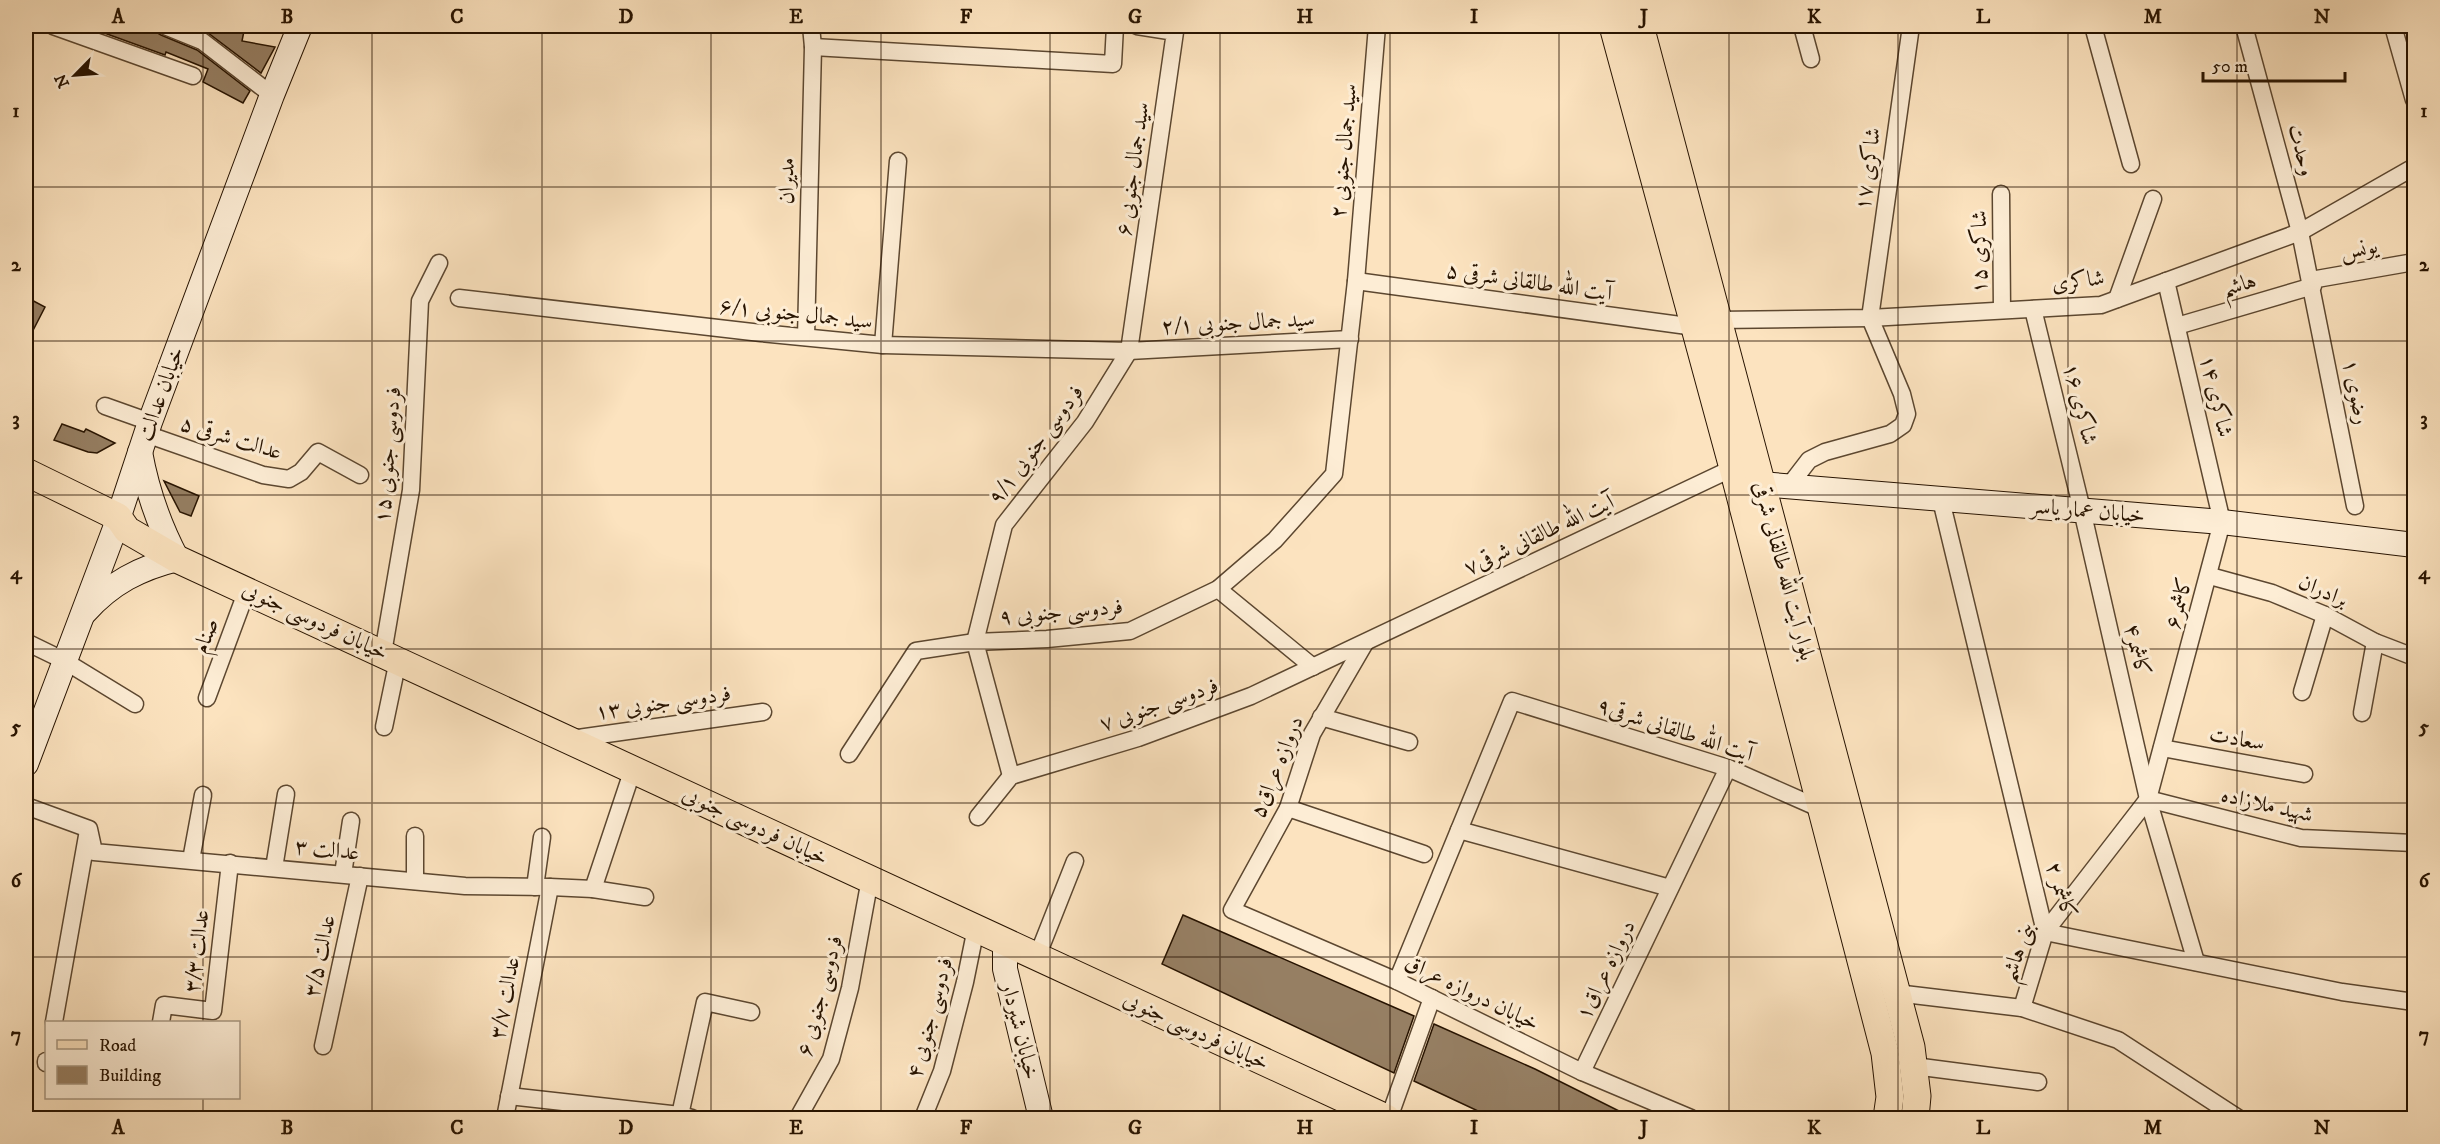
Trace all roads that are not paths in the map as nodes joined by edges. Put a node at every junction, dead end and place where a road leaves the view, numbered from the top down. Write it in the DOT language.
graph roads {
  1 [pos="53,26"];
  2 [pos="165,26"];
  3 [pos="300,26"];
  4 [pos="811,26"];
  5 [pos="1115,26"];
  6 [pos="1137,26"];
  7 [pos="1377,26"];
  8 [pos="1613,26"];
  9 [pos="1640,26"];
  10 [pos="1802,26"];
  11 [pos="1911,26"];
  12 [pos="2093,26"];
  13 [pos="2244,26"];
  14 [pos="2393,26"];
  15 [pos="813,47"];
  16 [pos="1811,59"];
  17 [pos="193,76"];
  18 [pos="272,95"];
  19 [pos="2415,100"];
  20 [pos="898,161"];
  21 [pos="2131,164"];
  22 [pos="2415,167"];
  23 [pos="2001,194"];
  24 [pos="2153,200"];
  25 [pos="2300,232"];
  26 [pos="2415,262"];
  27 [pos="438,263"];
  28 [pos="1356,281"];
  29 [pos="2166,281"];
  30 [pos="2312,284"];
  31 [pos="459,298"];
  32 [pos="2117,299"];
  33 [pos="2033,309"];
  34 [pos="2002,310"];
  35 [pos="1870,318"];
  36 [pos="1706,324"];
  37 [pos="2177,326"];
  38 [pos="806,338"];
  39 [pos="1350,339"];
  40 [pos="883,345"];
  41 [pos="1129,351"];
  42 [pos="105,406"];
  43 [pos="145,435"];
  44 [pos="1733,468"];
  45 [pos="26,472"];
  46 [pos="360,475"];
  47 [pos="1761,484"];
  48 [pos="1789,486"];
  49 [pos="26,492"];
  50 [pos="1941,500"];
  51 [pos="2355,506"];
  52 [pos="2082,510"];
  53 [pos="2222,522"];
  54 [pos="120,526"];
  55 [pos="2415,545"];
  56 [pos="177,559"];
  57 [pos="2210,576"];
  58 [pos="1218,589"];
  59 [pos="247,590"];
  60 [pos="2325,615"];
  61 [pos="79,618"];
  62 [pos="26,642"];
  63 [pos="975,642"];
  64 [pos="2375,642"];
  65 [pos="1365,643"];
  66 [pos="390,656"];
  67 [pos="2415,657"];
  68 [pos="63,660"];
  69 [pos="1313,667"];
  70 [pos="2302,692"];
  71 [pos="207,698"];
  72 [pos="135,704"];
  73 [pos="763,711"];
  74 [pos="2362,713"];
  75 [pos="1321,717"];
  76 [pos="384,727"];
  77 [pos="568,739"];
  78 [pos="1409,742"];
  79 [pos="2162,748"];
  80 [pos="849,754"];
  81 [pos="26,764"];
  82 [pos="1728,768"];
  83 [pos="633,769"];
  84 [pos="2304,774"];
  85 [pos="1011,776"];
  86 [pos="286,794"];
  87 [pos="203,795"];
  88 [pos="2148,799"];
  89 [pos="26,806"];
  90 [pos="1288,808"];
  91 [pos="1821,809"];
  92 [pos="978,817"];
  93 [pos="351,821"];
  94 [pos="88,830"];
  95 [pos="1459,830"];
  96 [pos="415,836"];
  97 [pos="542,837"];
  98 [pos="2415,843"];
  99 [pos="1424,854"];
  100 [pos="191,860"];
  101 [pos="1075,861"];
  102 [pos="230,863"];
  103 [pos="274,868"];
  104 [pos="352,875"];
  105 [pos="870,879"];
  106 [pos="415,881"];
  107 [pos="542,887"];
  108 [pos="1671,888"];
  109 [pos="593,890"];
  110 [pos="645,897"];
  111 [pos="1232,910"];
  112 [pos="976,928"];
  113 [pos="2045,932"];
  114 [pos="1005,942"];
  115 [pos="1037,957"];
  116 [pos="2196,962"];
  117 [pos="1397,981"];
  118 [pos="1896,993"];
  119 [pos="1431,998"];
  120 [pos="2415,1002"];
  121 [pos="2022,1008"];
  122 [pos="751,1012"];
  123 [pos="54,1021"];
  124 [pos="161,1021"];
  125 [pos="323,1046"];
  126 [pos="1914,1066"];
  127 [pos="1582,1072"];
  128 [pos="2038,1082"];
  129 [pos="509,1096"];
  130 [pos="686,1117"];
  131 [pos="505,1119"];
  132 [pos="798,1119"];
  133 [pos="923,1119"];
  134 [pos="1041,1119"];
  135 [pos="1387,1119"];
  136 [pos="1691,1119"];
  137 [pos="1887,1119"];
  138 [pos="1915,1119"];
  139 [pos="2238,1119"];
  1 -- 17 [label="street"];
  2 -- 18 [label="street"];
  3 -- 18 [label="main road, خیابان عدالت"];
  4 -- 15 [label="street, مدیران"];
  5 -- 15 [label="street"];
  6 -- 41 [label="street, سید جمال جنوبی ۶"];
  7 -- 28 [label="street, سید جمال جنوبی ۲"];
  8 -- 36 [label="main road, بلوار آیت الله طالقانی شرقی"];
  9 -- 36 [label="main road, بلوار آیت الله طالقانی شرقی"];
  10 -- 16 [label="street"];
  11 -- 35 [label="street, شاکری ۱۷"];
  12 -- 21 [label="street"];
  13 -- 25 [label="street, وحدت"];
  14 -- 19 [label="street"];
  15 -- 38 [label="street, مدیران"];
  18 -- 43 [label="main road, خیابان عدالت"];
  20 -- 40 [label="street"];
  22 -- 25 [label="street, شاکری"];
  23 -- 34 [label="street, شاکری ۱۵"];
  24 -- 32 [label="street"];
  25 -- 29 [label="street, شاکری"];
  25 -- 30 [label="street, وحدت"];
  26 -- 30 [label="street, یونس"];
  27 -- 66 [label="street, فردوسی جنوبی ۱۵"];
  28 -- 36 [label="street, آیت الله طالقانی شرقی ۵"];
  28 -- 39 [label="street, فردوسی جنوبی ۹"];
  29 -- 32 [label="street, شاکری"];
  29 -- 37 [label="street, شاکری ۱۴"];
  30 -- 37 [label="street, هاشم"];
  30 -- 51 [label="street, رضوی ۱"];
  31 -- 38 [label="street, سید جمال جنوبی ۶/۱"];
  32 -- 33 [label="street, شاکری"];
  33 -- 34 [label="street, شاکری"];
  33 -- 52 [label="street, شاکری ۱۶"];
  34 -- 35 [label="street, شاکری"];
  35 -- 36 [label="street, شاکری"];
  35 -- 48 [label="street"];
  36 -- 44 [label="main road, بلوار آیت الله طالقانی شرقی"];
  36 -- 47 [label="main road, بلوار آیت الله طالقانی شرقی"];
  37 -- 53 [label="street, شاکری ۱۴"];
  38 -- 40 [label="street, سید جمال جنوبی ۶/۱"];
  39 -- 41 [label="street, سید جمال جنوبی ۲/۱"];
  39 -- 58 [label="street, فردوسی جنوبی ۹"];
  40 -- 41 [label="street, سید جمال جنوبی ۶/۱"];
  41 -- 63 [label="street, فردوسی جنوبی ۹/۱"];
  42 -- 43 [label="street"];
  43 -- 46 [label="street, عدالت شرقی ۵"];
  43 -- 54 [label="main road, خیابان عدالت"];
  43 -- 56 [label="main road"];
  44 -- 65 [label="street, آیت الله طالقانی شرقی۷"];
  44 -- 91 [label="main road, بلوار آیت الله طالقانی شرقی"];
  45 -- 54 [label="main road, خیابان فردوسی جنوبی"];
  47 -- 48 [label="main road, خیابان عمار یاسر"];
  47 -- 118 [label="main road, بلوار آیت الله طالقانی شرقی"];
  48 -- 50 [label="main road, خیابان عمار یاسر"];
  49 -- 54 [label="main road, خیابان فردوسی جنوبی"];
  50 -- 52 [label="main road, خیابان عمار یاسر"];
  50 -- 113 [label="street, کاشمر ۲"];
  52 -- 53 [label="main road, خیابان عمار یاسر"];
  52 -- 88 [label="street, کاشمر۴"];
  53 -- 55 [label="main road, خیابان عمار یاسر"];
  53 -- 57 [label="street, کاشمر۶"];
  54 -- 56 [label="main road, خیابان فردوسی جنوبی"];
  54 -- 61 [label="main road, خیابان عدالت"];
  56 -- 59 [label="main road, خیابان فردوسی جنوبی"];
  56 -- 61 [label="main road"];
  57 -- 60 [label="street, برادران"];
  57 -- 79 [label="street, کاشمر۶"];
  58 -- 63 [label="street, فردوسی جنوبی ۹"];
  58 -- 69 [label="street"];
  59 -- 66 [label="main road, خیابان فردوسی جنوبی"];
  59 -- 71 [label="street, صنام"];
  60 -- 64 [label="street, برادران"];
  60 -- 70 [label="street"];
  61 -- 68 [label="main road, خیابان عدالت"];
  62 -- 68 [label="street"];
  63 -- 80 [label="street, فردوسی جنوبی ۹"];
  63 -- 85 [label="street"];
  64 -- 67 [label="street, برادران"];
  64 -- 74 [label="street"];
  65 -- 69 [label="street, فردوسی جنوبی ۷"];
  65 -- 75 [label="street, دروازه عراق۵"];
  66 -- 76 [label="street, فردوسی جنوبی ۱۵"];
  66 -- 77 [label="main road, خیابان فردوسی جنوبی"];
  68 -- 72 [label="street"];
  68 -- 81 [label="main road, خیابان عدالت"];
  69 -- 85 [label="street, فردوسی جنوبی ۷"];
  73 -- 77 [label="street, فردوسی جنوبی ۱۳"];
  75 -- 78 [label="street"];
  75 -- 90 [label="street, دروازه عراق۵"];
  77 -- 83 [label="main road, خیابان فردوسی جنوبی"];
  79 -- 84 [label="street, سعادت"];
  79 -- 88 [label="street, کاشمر۶"];
  82 -- 91 [label="street, آیت الله طالقانی شرقی۹"];
  82 -- 95 [label="street, آیت الله طالقانی شرقی۹"];
  82 -- 108 [label="street, دروازه عراق۱"];
  83 -- 105 [label="main road, خیابان فردوسی جنوبی"];
  83 -- 109 [label="street"];
  85 -- 92 [label="street"];
  86 -- 103 [label="street"];
  87 -- 100 [label="street"];
  88 -- 98 [label="street, شهید ملازاده"];
  88 -- 113 [label="street, بنی هاشم"];
  88 -- 116 [label="street, کاشمر۴"];
  89 -- 94 [label="street"];
  90 -- 99 [label="street"];
  90 -- 111 [label="street, دروازه عراق۵"];
  91 -- 137 [label="main road, بلوار آیت الله طالقانی شرقی"];
  93 -- 104 [label="street, عدالت ۳/۵"];
  94 -- 100 [label="street, عدالت ۳"];
  94 -- 123 [label="street"];
  95 -- 108 [label="street"];
  95 -- 117 [label="street"];
  96 -- 106 [label="street"];
  97 -- 107 [label="street, عدالت ۳/۷"];
  100 -- 102 [label="street, عدالت ۳"];
  101 -- 115 [label="street"];
  102 -- 103 [label="street, عدالت ۳"];
  102 -- 124 [label="street, عدالت ۳/۳"];
  103 -- 104 [label="street, عدالت ۳"];
  104 -- 106 [label="street, عدالت ۳"];
  104 -- 125 [label="street, عدالت ۳/۵"];
  105 -- 112 [label="main road, خیابان فردوسی جنوبی"];
  105 -- 132 [label="street, فردوسی جنوبی ۶"];
  106 -- 107 [label="street, عدالت ۳"];
  107 -- 109 [label="street, عدالت ۳"];
  107 -- 129 [label="street, عدالت ۳/۷"];
  108 -- 127 [label="street, دروازه عراق۱"];
  109 -- 110 [label="street, عدالت ۳"];
  111 -- 117 [label="street, خیابان دروازه عراق"];
  112 -- 114 [label="main road, خیابان فردوسی جنوبی"];
  112 -- 133 [label="street, فردوسی جنوبی ۴"];
  113 -- 116 [label="street, کاشمر ۲"];
  113 -- 121 [label="street, بنی هاشم"];
  114 -- 115 [label="main road, خیابان فردوسی جنوبی"];
  114 -- 134 [label="main road, خیابان شیردار"];
  115 -- 135 [label="main road, خیابان فردوسی جنوبی"];
  116 -- 120 [label="street, کاشمر ۲"];
  117 -- 119 [label="street, خیابان دروازه عراق"];
  118 -- 121 [label="street"];
  118 -- 126 [label="main road, بلوار آیت الله طالقانی شرقی"];
  119 -- 127 [label="street, خیابان دروازه عراق"];
  119 -- 135 [label="street"];
  121 -- 139 [label="street"];
  122 -- 130 [label="street"];
  126 -- 128 [label="street"];
  126 -- 138 [label="main road, بلوار آیت الله طالقانی شرقی"];
  127 -- 136 [label="street, خیابان دروازه عراق"];
  129 -- 130 [label="street"];
  129 -- 131 [label="street, عدالت ۳/۷"];
}
